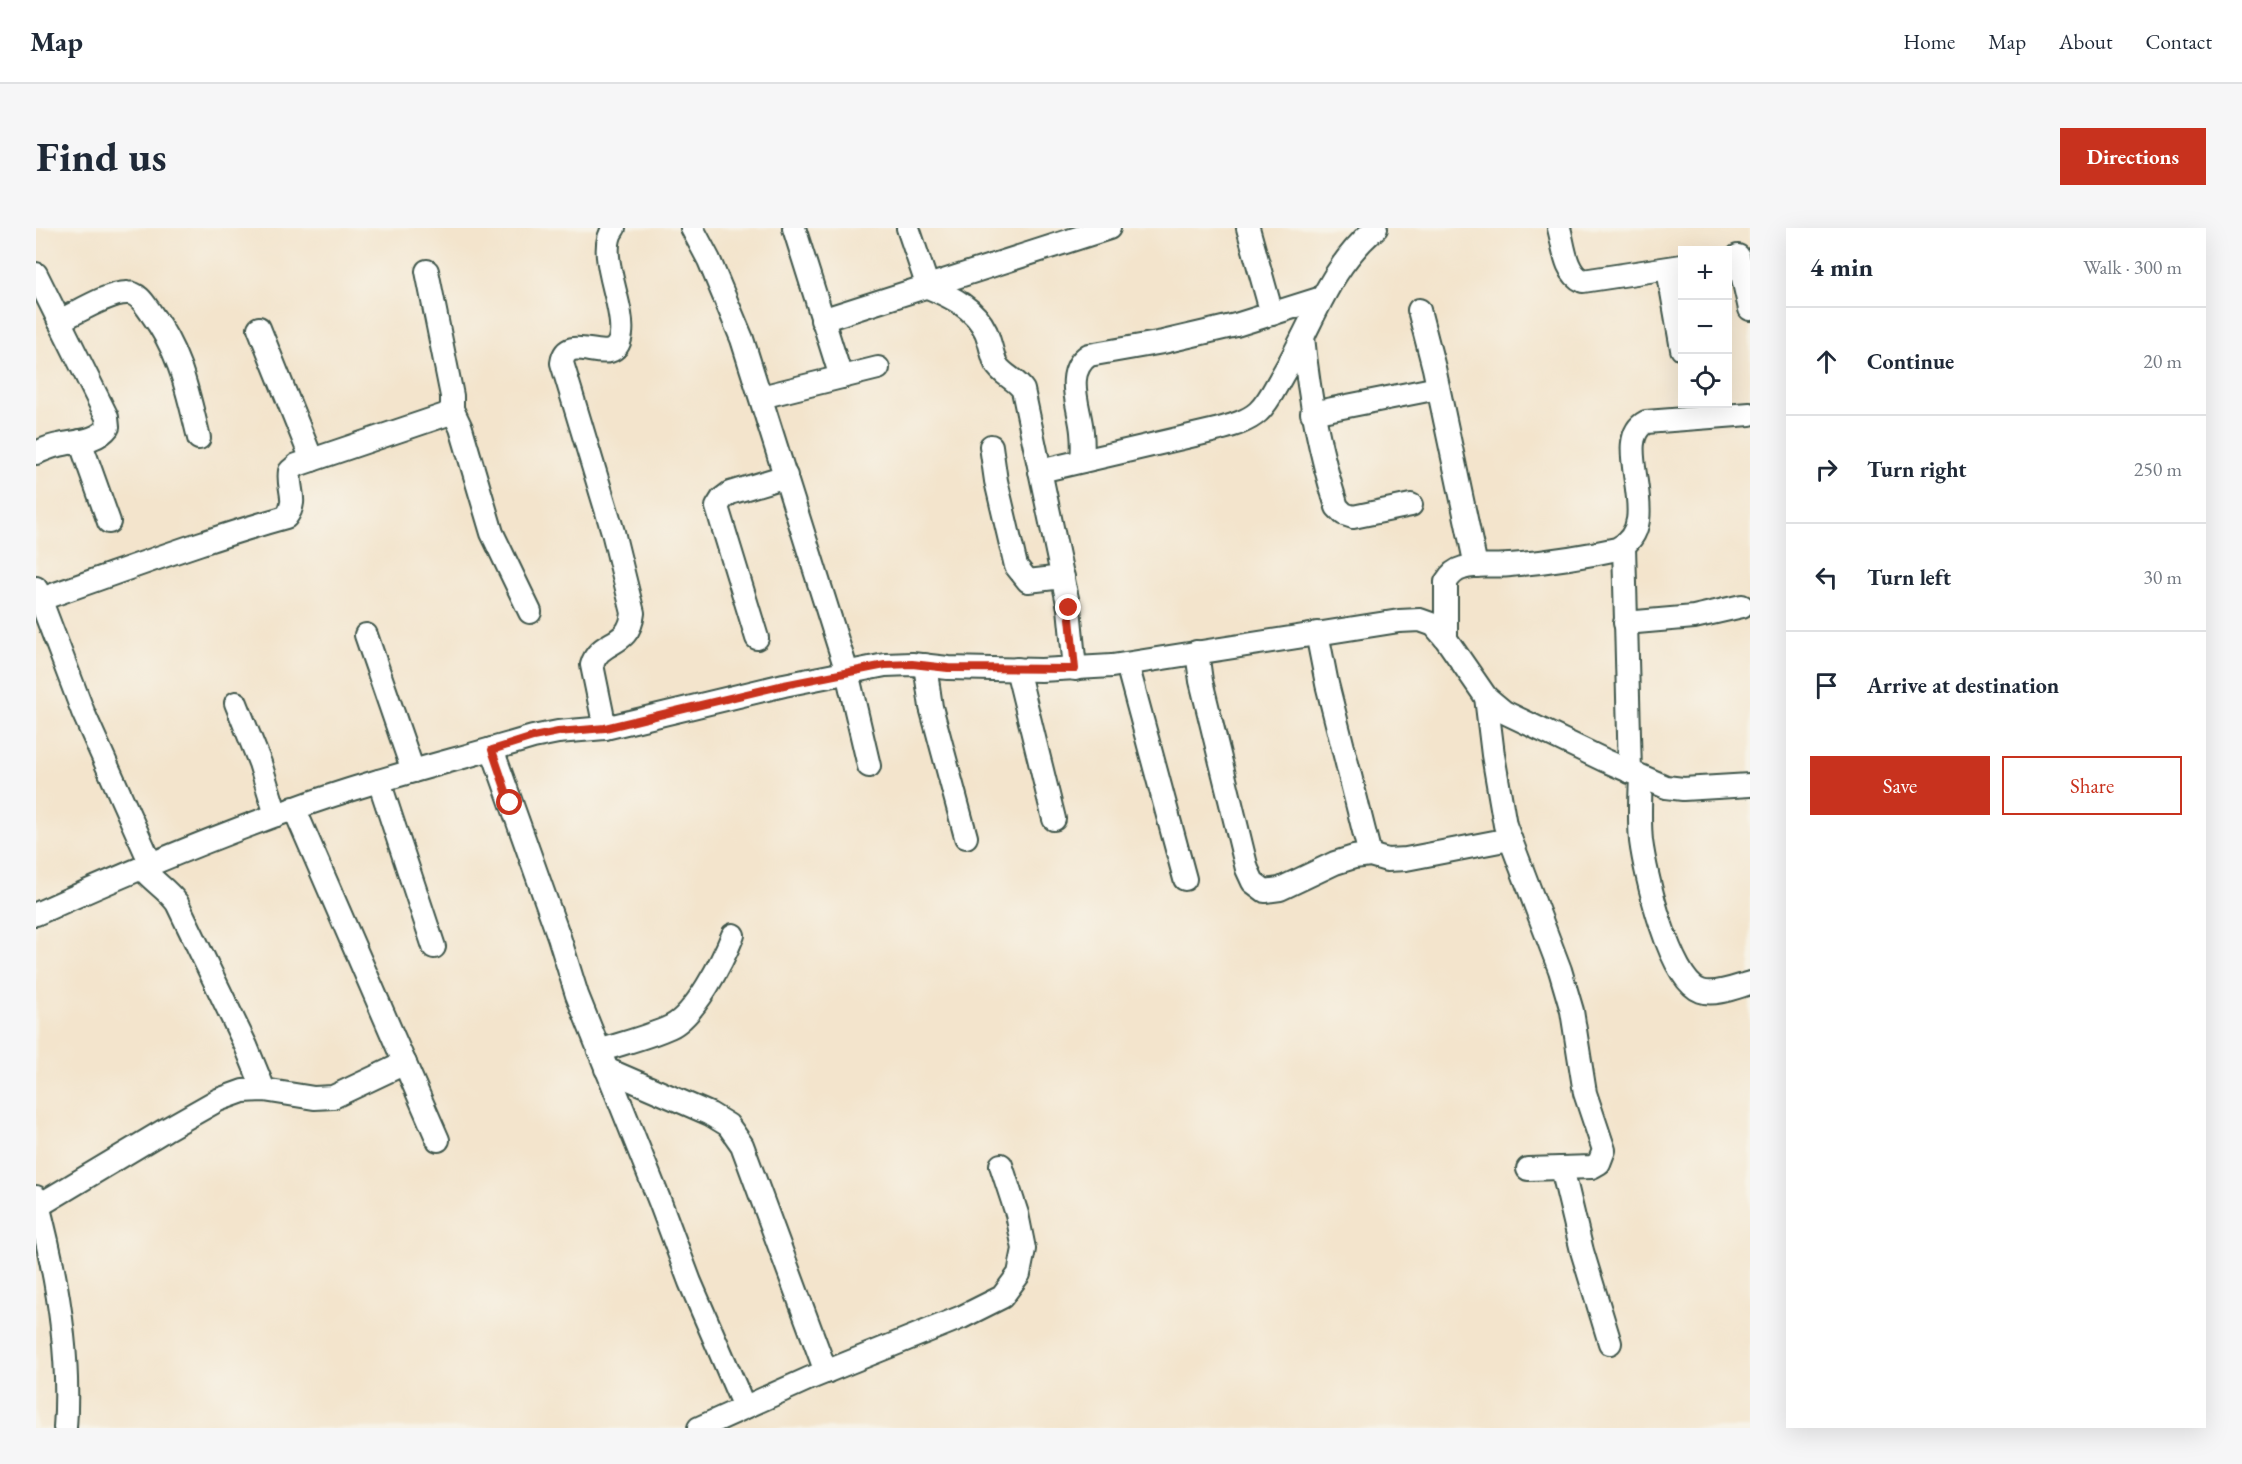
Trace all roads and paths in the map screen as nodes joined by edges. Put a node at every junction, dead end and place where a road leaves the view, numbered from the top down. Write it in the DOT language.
graph roads {
  1 [pos="614,228"];
  2 [pos="692,228"];
  3 [pos="794,228"];
  4 [pos="908,228"];
  5 [pos="1109,228"];
  6 [pos="1248,228"];
  7 [pos="1376,228"];
  8 [pos="1559,228"];
  9 [pos="1738,256"];
  10 [pos="1675,267"];
  11 [pos="427,270"];
  12 [pos="36,274"];
  13 [pos="928,287"];
  14 [pos="1322,298"];
  15 [pos="1678,300"];
  16 [pos="1750,309"];
  17 [pos="1419,310"];
  18 [pos="1272,314"];
  19 [pos="822,320"];
  20 [pos="59,321"];
  21 [pos="259,328"];
  22 [pos="1303,337"];
  23 [pos="878,368"];
  24 [pos="841,377"];
  25 [pos="1438,388"];
  26 [pos="761,397"];
  27 [pos="452,409"];
  28 [pos="1691,411"];
  29 [pos="1312,413"];
  30 [pos="1750,414"];
  31 [pos="199,438"];
  32 [pos="80,441"];
  33 [pos="990,446"];
  34 [pos="36,453"];
  35 [pos="312,460"];
  36 [pos="1082,461"];
  37 [pos="1040,471"];
  38 [pos="786,476"];
  39 [pos="1411,505"];
  40 [pos="109,522"];
  41 [pos="1624,546"];
  42 [pos="1476,566"];
  43 [pos="1063,577"];
  44 [pos="38,593"];
  45 [pos="1742,606"];
  46 [pos="530,612"];
  47 [pos="1625,623"];
  48 [pos="1317,633"];
  49 [pos="366,635"];
  50 [pos="758,638"];
  51 [pos="1446,639"];
  52 [pos="1197,652"];
  53 [pos="1127,664"];
  54 [pos="925,665"];
  55 [pos="1017,669"];
  56 [pos="1075,669"];
  57 [pos="847,672"];
  58 [pos="1486,697"];
  59 [pos="236,703"];
  60 [pos="605,728"];
  61 [pos="492,750"];
  62 [pos="869,766"];
  63 [pos="413,771"];
  64 [pos="1635,774"];
  65 [pos="379,781"];
  66 [pos="1750,785"];
  67 [pos="285,812"];
  68 [pos="1054,819"];
  69 [pos="966,837"];
  70 [pos="1510,839"];
  71 [pos="1370,855"];
  72 [pos="147,866"];
  73 [pos="1185,879"];
  74 [pos="36,914"];
  75 [pos="733,935"];
  76 [pos="434,947"];
  77 [pos="1750,983"];
  78 [pos="603,1060"];
  79 [pos="405,1063"];
  80 [pos="264,1090"];
  81 [pos="438,1140"];
  82 [pos="1001,1165"];
  83 [pos="1562,1168"];
  84 [pos="1528,1169"];
  85 [pos="37,1202"];
  86 [pos="1610,1343"];
  87 [pos="826,1372"];
  88 [pos="744,1407"];
  89 [pos="65,1428"];
  90 [pos="699,1428"];
  1 -- 60 [label="street"];
  2 -- 26 [label="street"];
  3 -- 19 [label="street"];
  4 -- 13 [label="street"];
  5 -- 13 [label="street"];
  6 -- 18 [label="street"];
  7 -- 14 [label="street"];
  8 -- 10 [label="street"];
  9 -- 16 [label="street"];
  10 -- 15 [label="street"];
  11 -- 27 [label="street"];
  12 -- 20 [label="street"];
  13 -- 19 [label="street"];
  13 -- 37 [label="street"];
  14 -- 18 [label="street"];
  14 -- 22 [label="street"];
  17 -- 25 [label="street"];
  18 -- 36 [label="street"];
  19 -- 24 [label="street"];
  20 -- 31 [label="street"];
  20 -- 32 [label="street"];
  21 -- 35 [label="street"];
  22 -- 29 [label="street"];
  22 -- 36 [label="street"];
  23 -- 24 [label="street"];
  24 -- 26 [label="street"];
  25 -- 29 [label="street"];
  25 -- 42 [label="street"];
  26 -- 38 [label="street"];
  27 -- 35 [label="street"];
  27 -- 46 [label="street"];
  28 -- 30 [label="street"];
  28 -- 41 [label="street"];
  29 -- 39 [label="street"];
  32 -- 34 [label="street"];
  32 -- 40 [label="street"];
  33 -- 43 [label="street"];
  35 -- 44 [label="street"];
  36 -- 37 [label="street"];
  37 -- 43 [label="street"];
  38 -- 50 [label="street"];
  38 -- 57 [label="street"];
  41 -- 42 [label="street"];
  41 -- 47 [label="street"];
  42 -- 51 [label="street"];
  43 -- 56 [label="street"];
  44 -- 72 [label="street"];
  45 -- 47 [label="street"];
  47 -- 64 [label="street"];
  48 -- 51 [label="street"];
  48 -- 52 [label="street"];
  48 -- 71 [label="street"];
  49 -- 63 [label="street"];
  51 -- 58 [label="street"];
  52 -- 53 [label="street"];
  52 -- 71 [label="street"];
  53 -- 56 [label="street"];
  53 -- 73 [label="street"];
  54 -- 55 [label="street"];
  54 -- 57 [label="street"];
  54 -- 69 [label="street"];
  55 -- 56 [label="street"];
  55 -- 68 [label="street"];
  57 -- 60 [label="street"];
  57 -- 62 [label="street"];
  58 -- 64 [label="street"];
  58 -- 70 [label="street"];
  59 -- 67 [label="street"];
  60 -- 61 [label="street"];
  61 -- 63 [label="street"];
  61 -- 78 [label="street"];
  63 -- 65 [label="street"];
  64 -- 66 [label="street"];
  64 -- 77 [label="street"];
  65 -- 67 [label="street"];
  65 -- 76 [label="street"];
  67 -- 72 [label="street"];
  67 -- 79 [label="street"];
  70 -- 71 [label="street"];
  70 -- 83 [label="street"];
  72 -- 74 [label="street"];
  72 -- 80 [label="street"];
  75 -- 78 [label="street"];
  78 -- 87 [label="street"];
  78 -- 88 [label="street"];
  79 -- 80 [label="street"];
  79 -- 81 [label="street"];
  80 -- 85 [label="street"];
  82 -- 87 [label="street"];
  83 -- 84 [label="street"];
  83 -- 86 [label="street"];
  85 -- 89 [label="street"];
  87 -- 88 [label="street"];
  88 -- 90 [label="street"];
}
